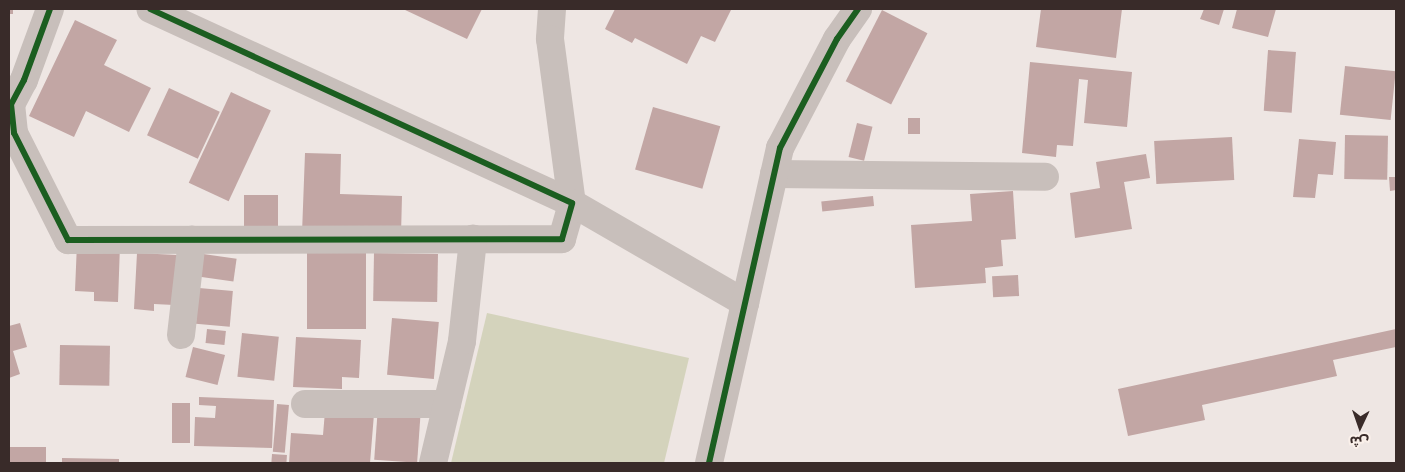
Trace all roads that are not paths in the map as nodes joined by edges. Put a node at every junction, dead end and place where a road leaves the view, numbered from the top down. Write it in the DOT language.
graph roads {
  1 [pos="50,9"];
  2 [pos="150,9"];
  3 [pos="552,9"];
  4 [pos="858,9"];
  5 [pos="774,174"];
  6 [pos="1045,177"];
  7 [pos="572,203"];
  8 [pos="473,239"];
  9 [pos="192,240"];
  10 [pos="745,303"];
  11 [pos="181,335"];
  12 [pos="305,404"];
  13 [pos="447,404"];
  14 [pos="433,463"];
  15 [pos="709,463"];
  1 -- 9 [label="street"];
  2 -- 7 [label="street"];
  3 -- 7 [label="street"];
  4 -- 5 [label="street"];
  5 -- 6 [label="street"];
  5 -- 10 [label="street"];
  7 -- 8 [label="street"];
  7 -- 10 [label="street"];
  8 -- 9 [label="street"];
  8 -- 13 [label="street"];
  9 -- 11 [label="street"];
  10 -- 15 [label="street"];
  12 -- 13 [label="street"];
  13 -- 14 [label="street"];
}
